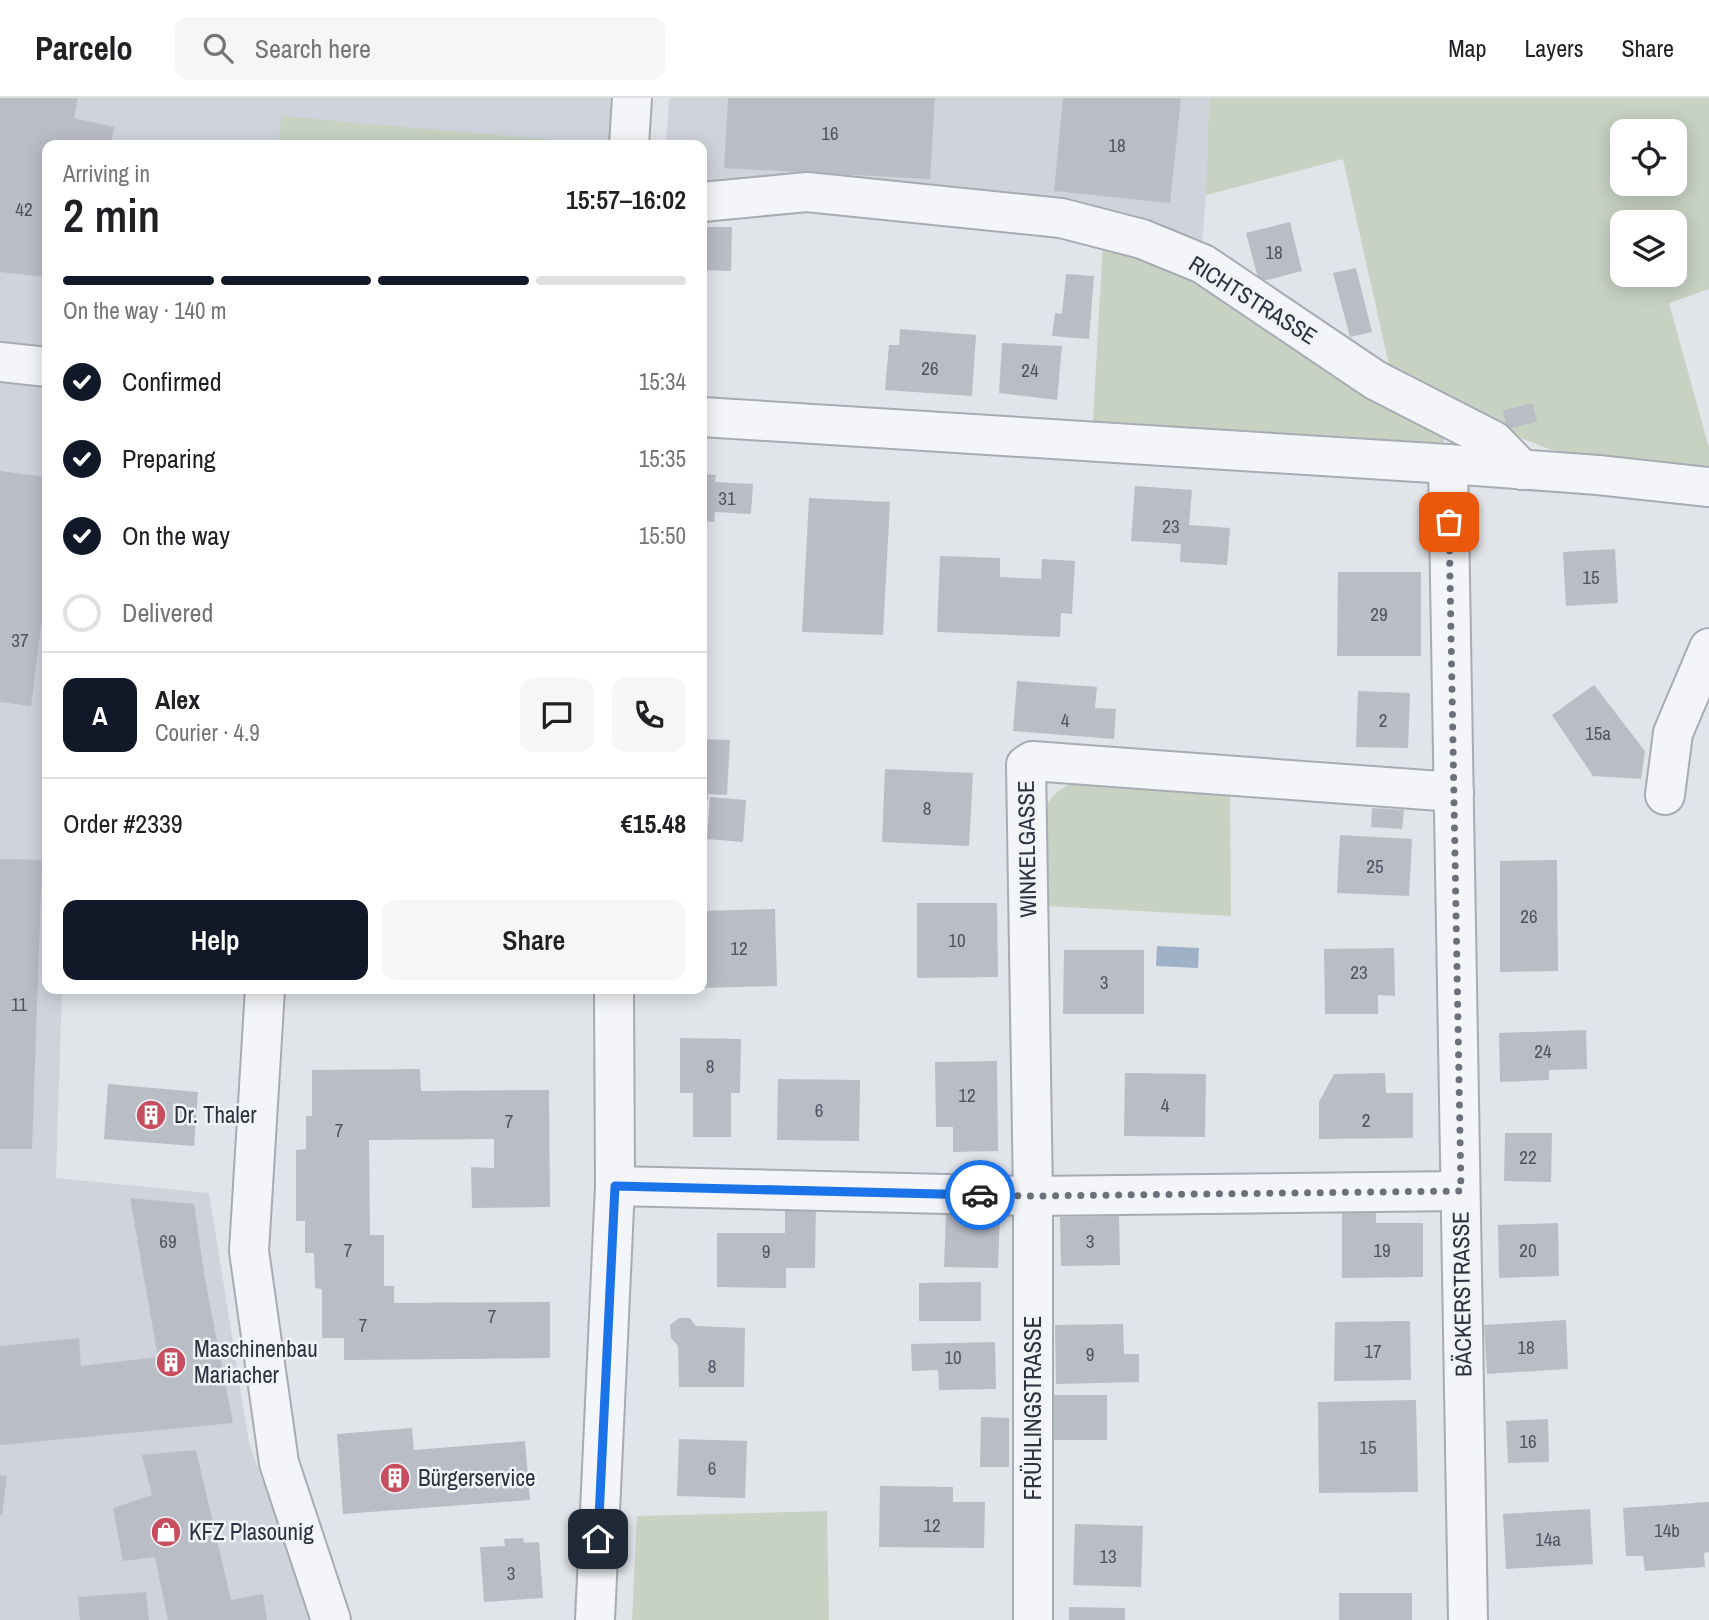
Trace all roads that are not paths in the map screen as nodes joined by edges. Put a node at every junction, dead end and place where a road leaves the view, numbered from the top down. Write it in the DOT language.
graph roads {
  1 [pos="632,98"];
  2 [pos="629,140"];
  3 [pos="707,202"];
  4 [pos="0,362"];
  5 [pos="42,366"];
  6 [pos="707,417"];
  7 [pos="1448,464"];
  8 [pos="1522,470"];
  9 [pos="1709,487"];
  10 [pos="1709,648"];
  11 [pos="1454,792"];
  12 [pos="1665,795"];
  13 [pos="265,994"];
  14 [pos="614,994"];
  15 [pos="615,1186"];
  16 [pos="1461,1191"];
  17 [pos="1033,1196"];
  18 [pos="331,1620"];
  19 [pos="595,1620"];
  20 [pos="1033,1620"];
  21 [pos="1468,1620"];
  1 -- 2 [label="street"];
  3 -- 8 [label="street, RICHTSTRASSE"];
  4 -- 5 [label="street"];
  6 -- 7 [label="street"];
  7 -- 8 [label="street"];
  7 -- 11 [label="street, BÄCKERSTRASSE"];
  8 -- 9 [label="street"];
  10 -- 12 [label="street"];
  11 -- 16 [label="street, BÄCKERSTRASSE"];
  11 -- 17 [label="street, WINKELGASSE"];
  13 -- 18 [label="street"];
  14 -- 15 [label="street"];
  15 -- 17 [label="street"];
  15 -- 19 [label="street"];
  16 -- 17 [label="street"];
  16 -- 21 [label="street, BÄCKERSTRASSE"];
  17 -- 20 [label="street, FRÜHLINGSTRASSE"];
}
